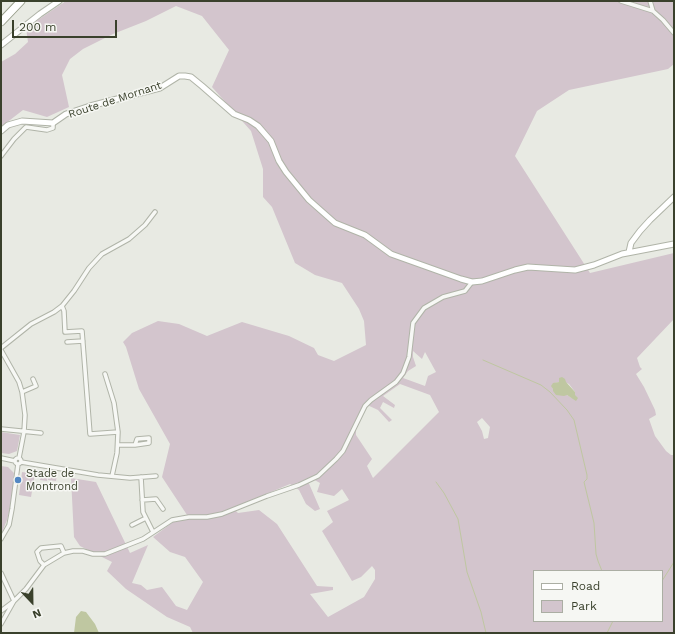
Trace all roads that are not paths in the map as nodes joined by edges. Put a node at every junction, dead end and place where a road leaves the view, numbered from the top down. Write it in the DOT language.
graph roads {
  1 [pos="15,1"];
  2 [pos="21,1"];
  3 [pos="59,1"];
  4 [pos="622,1"];
  5 [pos="650,1"];
  6 [pos="653,11"];
  7 [pos="1,15"];
  8 [pos="1,22"];
  9 [pos="674,33"];
  10 [pos="1,45"];
  11 [pos="53,123"];
  12 [pos="1,131"];
  13 [pos="1,156"];
  14 [pos="674,197"];
  15 [pos="155,212"];
  16 [pos="674,244"];
  17 [pos="628,252"];
  18 [pos="472,282"];
  19 [pos="62,306"];
  20 [pos="83,341"];
  21 [pos="67,342"];
  22 [pos="1,349"];
  23 [pos="105,374"];
  24 [pos="33,379"];
  25 [pos="22,392"];
  26 [pos="1,429"];
  27 [pos="24,432"];
  28 [pos="118,432"];
  29 [pos="41,433"];
  30 [pos="134,445"];
  31 [pos="118,446"];
  32 [pos="1,458"];
  33 [pos="18,461"];
  34 [pos="112,476"];
  35 [pos="156,476"];
  36 [pos="141,477"];
  37 [pos="142,500"];
  38 [pos="163,509"];
  39 [pos="146,518"];
  40 [pos="132,525"];
  41 [pos="154,532"];
  42 [pos="1,540"];
  43 [pos="64,553"];
  44 [pos="44,565"];
  45 [pos="1,572"];
  46 [pos="2,578"];
  47 [pos="14,601"];
  48 [pos="1,611"];
  49 [pos="1,624"];
  1 -- 7 [label="highway"];
  2 -- 8 [label="highway"];
  3 -- 10 [label="main road"];
  4 -- 6 [label="street"];
  5 -- 6 [label="street"];
  6 -- 9 [label="street"];
  11 -- 12 [label="main road"];
  11 -- 13 [label="street"];
  11 -- 18 [label="main road, Route de Mornant"];
  14 -- 17 [label="main road"];
  15 -- 19 [label="street"];
  16 -- 17 [label="main road"];
  17 -- 18 [label="main road"];
  18 -- 41 [label="street"];
  19 -- 20 [label="street"];
  19 -- 22 [label="street"];
  20 -- 21 [label="street"];
  20 -- 28 [label="street"];
  22 -- 25 [label="street"];
  23 -- 28 [label="street"];
  24 -- 25 [label="street"];
  25 -- 27 [label="street"];
  26 -- 27 [label="street"];
  27 -- 29 [label="street"];
  27 -- 33 [label="street"];
  28 -- 31 [label="street"];
  30 -- 31 [label="street"];
  31 -- 34 [label="street"];
  32 -- 33 [label="street"];
  33 -- 34 [label="street"];
  33 -- 42 [label="street"];
  34 -- 36 [label="street"];
  35 -- 36 [label="street"];
  36 -- 37 [label="street"];
  37 -- 38 [label="street"];
  37 -- 39 [label="street"];
  39 -- 40 [label="street"];
  39 -- 41 [label="street"];
  41 -- 43 [label="street"];
  43 -- 44 [label="street"];
  43 -- 44 [label="street"];
  44 -- 47 [label="street"];
  45 -- 46 [label="street"];
  46 -- 47 [label="street"];
  47 -- 48 [label="street"];
  47 -- 49 [label="street"];
}
